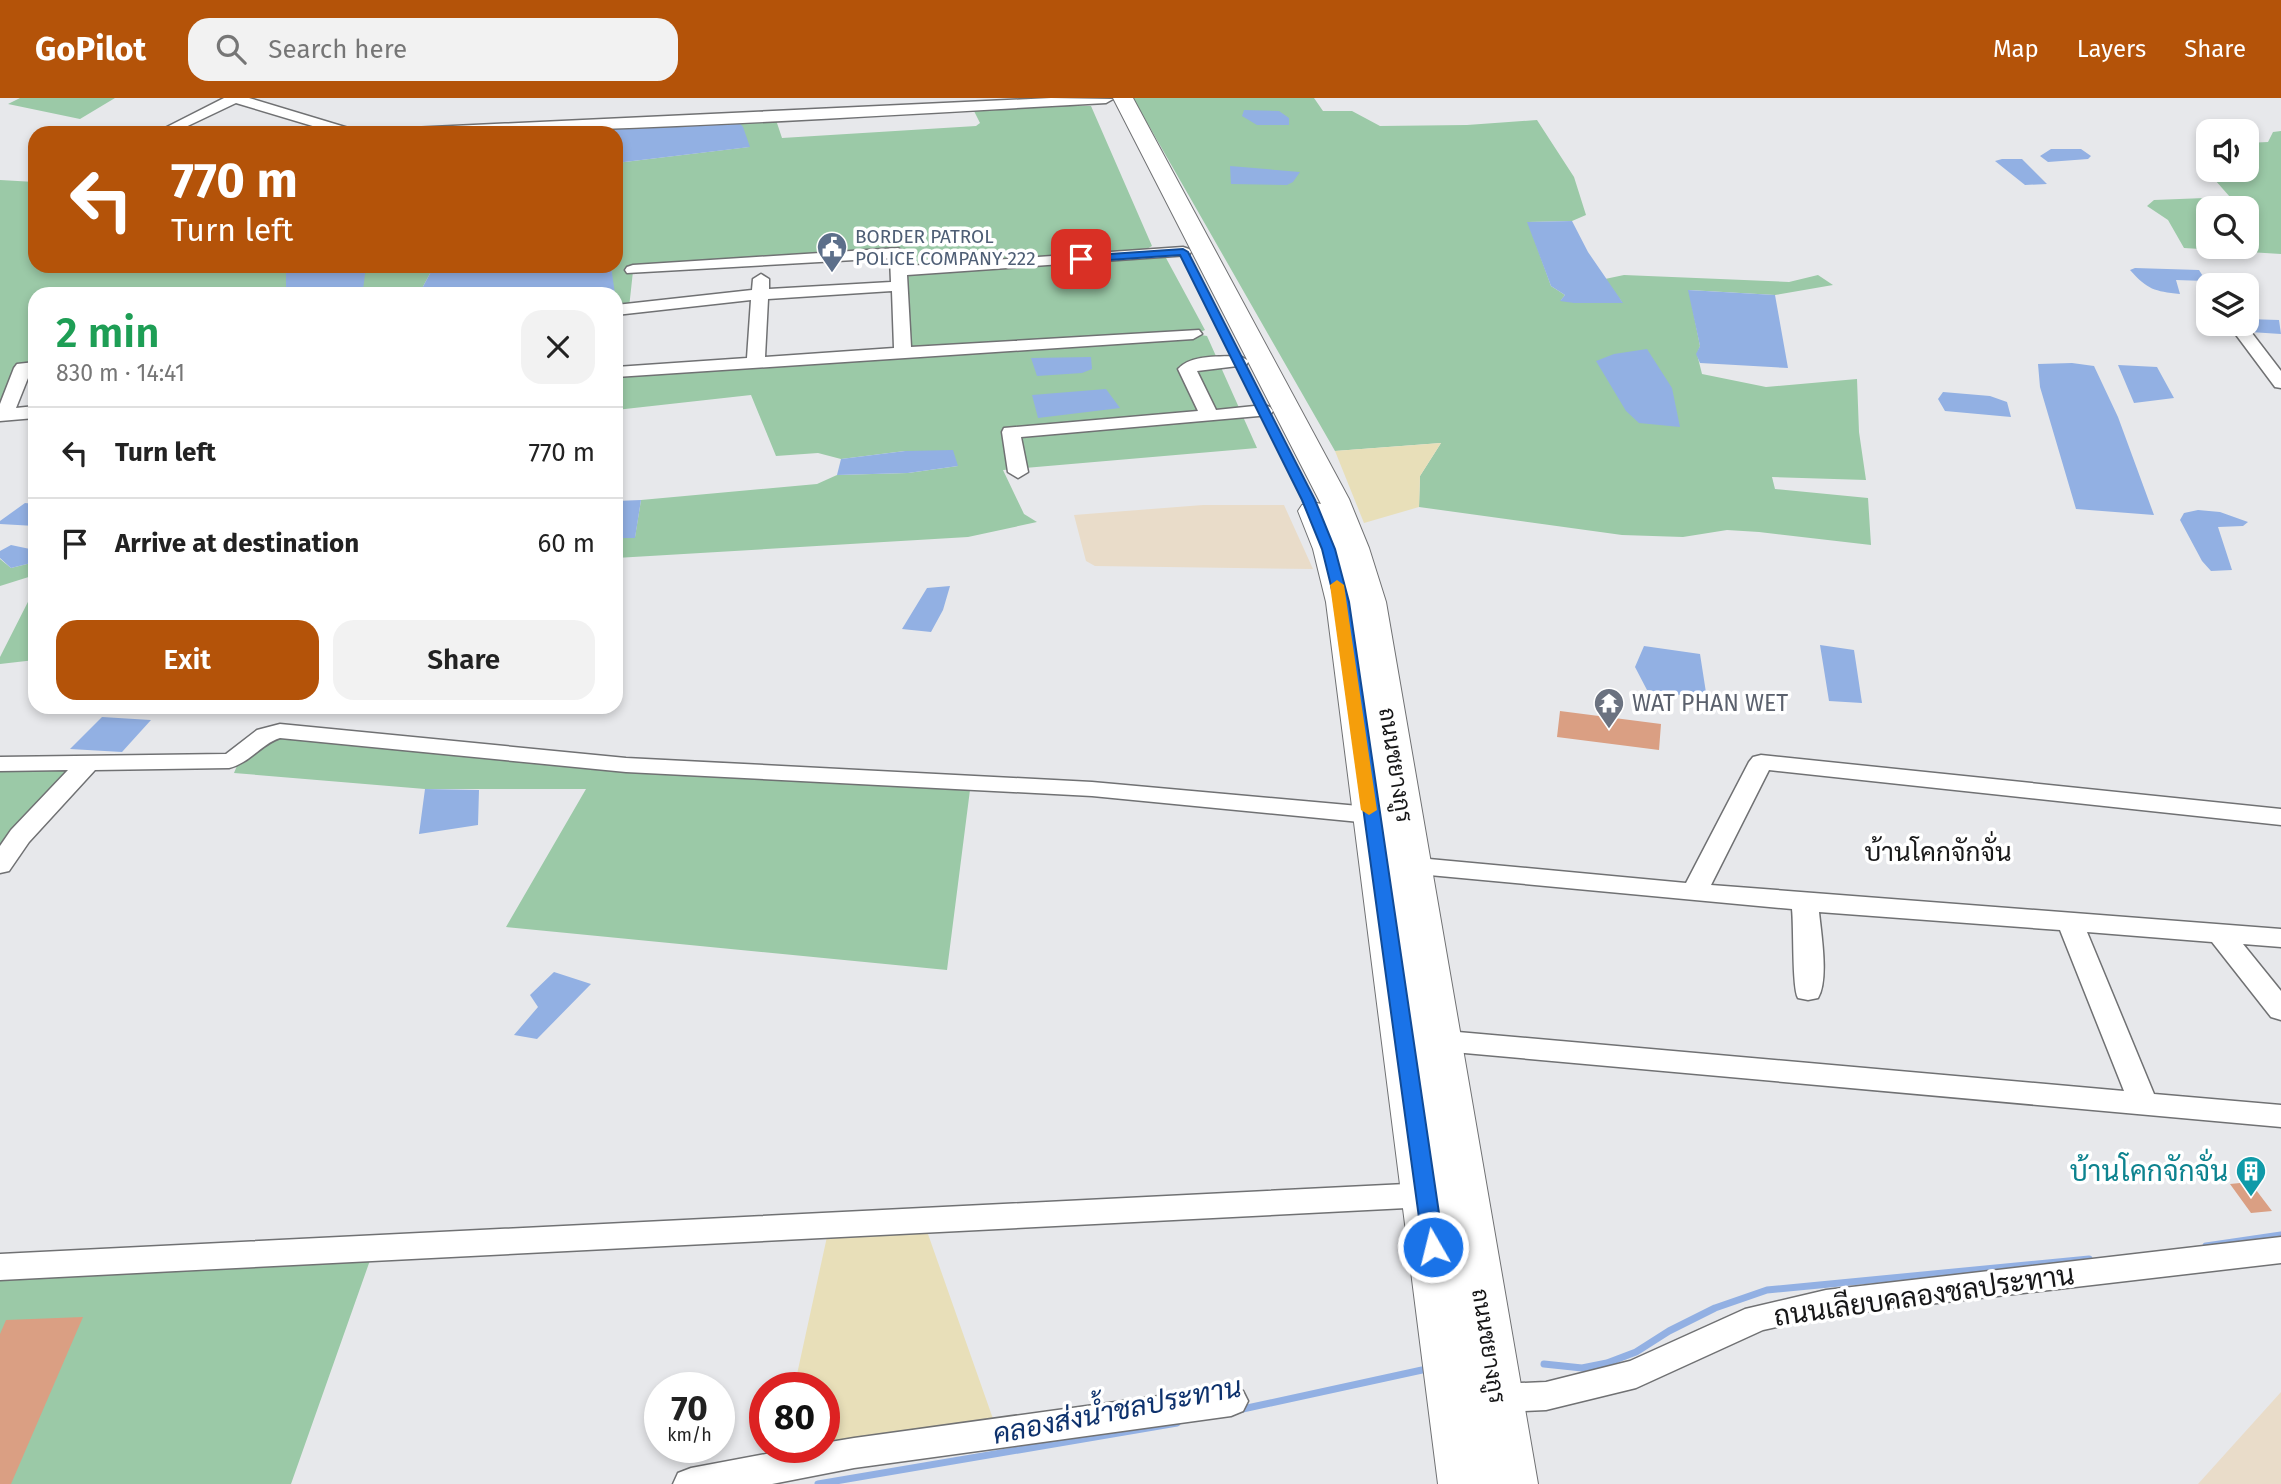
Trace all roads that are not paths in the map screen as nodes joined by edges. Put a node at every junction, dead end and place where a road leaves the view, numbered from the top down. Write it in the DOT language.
graph roads {
  1 [pos="235,98"];
  2 [pos="1105,98"];
  3 [pos="1123,98"];
  4 [pos="177,126"];
  5 [pos="327,126"];
  6 [pos="558,126"];
  7 [pos="1183,252"];
  8 [pos="761,262"];
  9 [pos="633,270"];
  10 [pos="1206,275"];
  11 [pos="899,278"];
  12 [pos="761,295"];
  13 [pos="623,309"];
  14 [pos="1193,334"];
  15 [pos="2245,336"];
  16 [pos="903,353"];
  17 [pos="1240,361"];
  18 [pos="756,362"];
  19 [pos="28,368"];
  20 [pos="623,372"];
  21 [pos="2281,383"];
  22 [pos="1264,411"];
  23 [pos="28,412"];
  24 [pos="3,414"];
  25 [pos="1209,415"];
  26 [pos="1018,472"];
  27 [pos="89,762"];
  28 [pos="0,764"];
  29 [pos="1370,815"];
  30 [pos="2281,817"];
  31 [pos="0,865"];
  32 [pos="1412,868"];
  33 [pos="1694,892"];
  34 [pos="1805,902"];
  35 [pos="2070,922"];
  36 [pos="2221,935"];
  37 [pos="2281,938"];
  38 [pos="1808,991"];
  39 [pos="2281,1010"];
  40 [pos="1440,1043"];
  41 [pos="2143,1103"];
  42 [pos="2281,1116"];
  43 [pos="1426,1195"];
  44 [pos="2281,1250"];
  45 [pos="0,1267"];
  46 [pos="1497,1398"];
  47 [pos="1231,1401"];
  48 [pos="691,1484"];
  49 [pos="1465,1484"];
  50 [pos="1511,1484"];
  1 -- 4 [label="street"];
  1 -- 5 [label="street"];
  2 -- 6 [label="street"];
  2 -- 7 [label="highway, ถนนชยางกูร"];
  3 -- 10 [label="highway, ถนนชยางกูร"];
  7 -- 10 [label="highway, ถนนชยางกูร"];
  7 -- 11 [label="street"];
  8 -- 9 [label="street"];
  8 -- 11 [label="street"];
  8 -- 12 [label="street"];
  10 -- 17 [label="highway, ถนนชยางกูร"];
  10 -- 32 [label="highway, ถนนชยางกูร"];
  11 -- 12 [label="street"];
  11 -- 16 [label="street"];
  12 -- 13 [label="street"];
  12 -- 18 [label="street"];
  14 -- 16 [label="street"];
  15 -- 21 [label="street"];
  16 -- 18 [label="street"];
  17 -- 22 [label="highway, ถนนชยางกูร"];
  17 -- 25 [label="street"];
  18 -- 20 [label="street"];
  19 -- 24 [label="street"];
  22 -- 25 [label="street"];
  22 -- 29 [label="highway, ถนนชยางกูร"];
  23 -- 24 [label="street"];
  25 -- 26 [label="street"];
  27 -- 28 [label="street"];
  27 -- 29 [label="street"];
  27 -- 31 [label="street"];
  29 -- 43 [label="highway, ถนนชยางกูร"];
  30 -- 33 [label="street"];
  32 -- 33 [label="street"];
  32 -- 40 [label="highway, ถนนชยางกูร"];
  33 -- 34 [label="street"];
  34 -- 35 [label="street"];
  34 -- 38 [label="street"];
  35 -- 36 [label="street"];
  35 -- 41 [label="street"];
  36 -- 37 [label="street"];
  36 -- 39 [label="street"];
  40 -- 41 [label="street"];
  40 -- 46 [label="highway, ถนนชยางกูร"];
  41 -- 42 [label="street"];
  43 -- 45 [label="street"];
  43 -- 49 [label="highway, ถนนชยางกูร"];
  44 -- 46 [label="street, ถนนเลียบคลองชลประทาน"];
  46 -- 50 [label="highway, ถนนชยางกูร"];
  47 -- 48 [label="street"];
}
